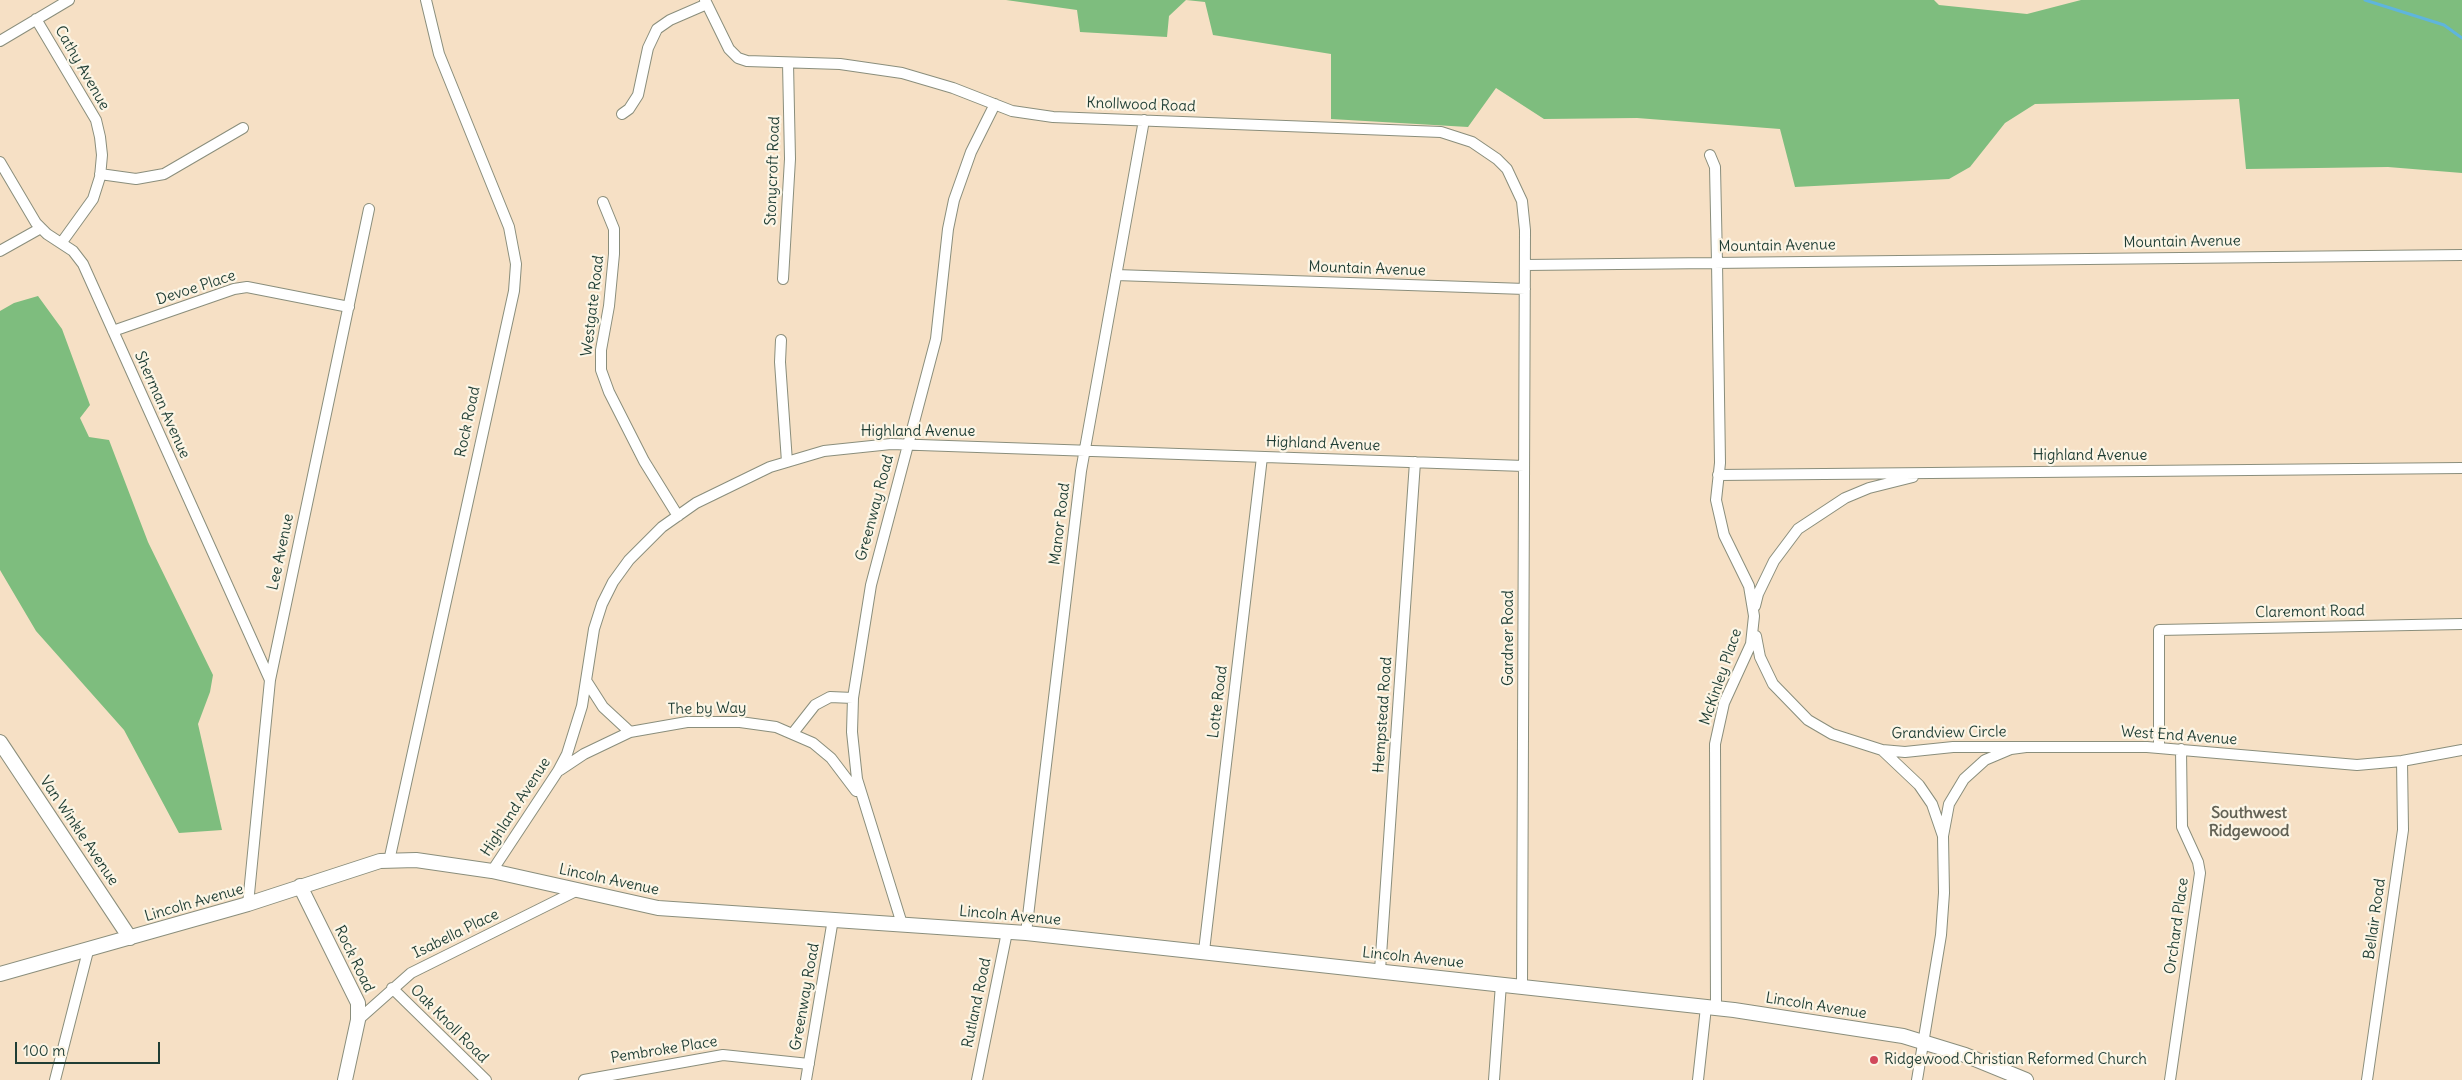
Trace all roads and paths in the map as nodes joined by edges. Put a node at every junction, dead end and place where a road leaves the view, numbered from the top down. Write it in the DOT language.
graph roads {
  1 [pos="69,0"];
  2 [pos="426,0"];
  3 [pos="706,2"];
  4 [pos="36,19"];
  5 [pos="0,41"];
  6 [pos="788,63"];
  7 [pos="995,104"];
  8 [pos="622,114"];
  9 [pos="1144,120"];
  10 [pos="243,128"];
  11 [pos="1710,155"];
  12 [pos="0,162"];
  13 [pos="100,174"];
  14 [pos="603,202"];
  15 [pos="369,209"];
  16 [pos="40,228"];
  17 [pos="62,242"];
  18 [pos="0,251"];
  19 [pos="2462,255"];
  20 [pos="1717,262"];
  21 [pos="1525,265"];
  22 [pos="1116,275"];
  23 [pos="783,279"];
  24 [pos="1525,289"];
  25 [pos="349,307"];
  26 [pos="113,331"];
  27 [pos="781,340"];
  28 [pos="907,444"];
  29 [pos="1084,451"];
  30 [pos="1262,457"];
  31 [pos="787,462"];
  32 [pos="1415,462"];
  33 [pos="1524,466"];
  34 [pos="2462,468"];
  35 [pos="1943,472"];
  36 [pos="1718,475"];
  37 [pos="678,516"];
  38 [pos="1754,616"];
  39 [pos="2462,624"];
  40 [pos="270,680"];
  41 [pos="587,682"];
  42 [pos="853,698"];
  43 [pos="630,732"];
  44 [pos="793,733"];
  45 [pos="0,742"];
  46 [pos="2026,747"];
  47 [pos="2158,748"];
  48 [pos="2181,749"];
  49 [pos="1882,750"];
  50 [pos="2462,750"];
  51 [pos="2402,761"];
  52 [pos="558,771"];
  53 [pos="864,805"];
  54 [pos="1943,836"];
  55 [pos="389,861"];
  56 [pos="492,871"];
  57 [pos="300,886"];
  58 [pos="578,890"];
  59 [pos="248,904"];
  60 [pos="833,919"];
  61 [pos="902,924"];
  62 [pos="1007,932"];
  63 [pos="1026,933"];
  64 [pos="130,938"];
  65 [pos="88,951"];
  66 [pos="1204,951"];
  67 [pos="1380,970"];
  68 [pos="0,974"];
  69 [pos="1502,984"];
  70 [pos="1522,986"];
  71 [pos="392,988"];
  72 [pos="1711,1007"];
  73 [pos="358,1020"];
  74 [pos="1922,1042"];
  75 [pos="809,1064"];
  76 [pos="55,1080"];
  77 [pos="345,1080"];
  78 [pos="486,1080"];
  79 [pos="584,1080"];
  80 [pos="806,1080"];
  81 [pos="977,1080"];
  82 [pos="1494,1080"];
  83 [pos="1698,1080"];
  84 [pos="1917,1080"];
  85 [pos="2026,1080"];
  86 [pos="2170,1080"];
  87 [pos="2366,1080"];
  1 -- 4 [label="street"];
  2 -- 55 [label="street, Rock Road"];
  3 -- 6 [label="street, Knollwood Road"];
  3 -- 8 [label="street"];
  4 -- 5 [label="street"];
  4 -- 13 [label="street, Cathy Avenue"];
  6 -- 7 [label="street, Knollwood Road"];
  6 -- 23 [label="street, Stonycroft Road"];
  7 -- 9 [label="street, Knollwood Road"];
  7 -- 28 [label="street, Greenway Road"];
  9 -- 21 [label="street, Knollwood Road"];
  9 -- 22 [label="street, Manor Road"];
  10 -- 13 [label="street"];
  11 -- 20 [label="street, McKinley Place"];
  12 -- 16 [label="street, Sherman Avenue"];
  13 -- 17 [label="street, Cathy Avenue"];
  14 -- 37 [label="street, Westgate Road"];
  15 -- 25 [label="street, Lee Avenue"];
  16 -- 17 [label="street, Sherman Avenue"];
  16 -- 18 [label="street"];
  17 -- 26 [label="street, Sherman Avenue"];
  19 -- 20 [label="street, Mountain Avenue"];
  20 -- 21 [label="street, Mountain Avenue"];
  20 -- 36 [label="street, McKinley Place"];
  21 -- 24 [label="street"];
  22 -- 24 [label="street, Mountain Avenue"];
  22 -- 29 [label="street, Manor Road"];
  24 -- 33 [label="street, Gardner Road"];
  25 -- 26 [label="street, Devoe Place"];
  25 -- 40 [label="street, Lee Avenue"];
  26 -- 40 [label="street, Sherman Avenue"];
  27 -- 31 [label="street"];
  28 -- 29 [label="street, Highland Avenue"];
  28 -- 31 [label="street, Highland Avenue"];
  28 -- 42 [label="street, Greenway Road"];
  29 -- 30 [label="street, Highland Avenue"];
  29 -- 63 [label="street, Manor Road"];
  30 -- 32 [label="street, Highland Avenue"];
  30 -- 66 [label="street, Lotte Road"];
  31 -- 37 [label="street, Highland Avenue"];
  32 -- 33 [label="street, Highland Avenue"];
  32 -- 67 [label="street, Hempstead Road"];
  33 -- 70 [label="street, Gardner Road"];
  34 -- 35 [label="street, Highland Avenue"];
  35 -- 36 [label="street, Highland Avenue"];
  35 -- 38 [label="street, Grandview Circle"];
  36 -- 38 [label="street, McKinley Place"];
  37 -- 41 [label="street, Highland Avenue"];
  38 -- 49 [label="street, Grandview Circle"];
  38 -- 72 [label="street, McKinley Place"];
  39 -- 47 [label="street, Claremont Road"];
  40 -- 59 [label="street, Lee Avenue"];
  41 -- 43 [label="street"];
  41 -- 52 [label="street, Highland Avenue"];
  42 -- 44 [label="street"];
  42 -- 53 [label="street, Greenway Road"];
  43 -- 44 [label="street, The by Way"];
  43 -- 52 [label="street, The by Way"];
  44 -- 53 [label="street, The by Way"];
  45 -- 64 [label="main road, Van Winkle Avenue"];
  46 -- 47 [label="street, West End Avenue"];
  46 -- 49 [label="street, Grandview Circle"];
  46 -- 54 [label="street, West End Avenue"];
  47 -- 48 [label="street, West End Avenue"];
  48 -- 51 [label="street, West End Avenue"];
  48 -- 86 [label="street, Orchard Place"];
  49 -- 54 [label="street, West End Avenue"];
  50 -- 51 [label="street, West End Avenue"];
  51 -- 87 [label="street, Bellair Road"];
  52 -- 56 [label="street, Highland Avenue"];
  53 -- 61 [label="street, Greenway Road"];
  54 -- 74 [label="street, West End Avenue"];
  55 -- 56 [label="main road, Lincoln Avenue"];
  55 -- 57 [label="main road, Lincoln Avenue"];
  56 -- 58 [label="main road, Lincoln Avenue"];
  57 -- 59 [label="main road, Lincoln Avenue"];
  57 -- 73 [label="main road, Rock Road"];
  58 -- 60 [label="main road, Lincoln Avenue"];
  58 -- 71 [label="street, Isabella Place"];
  59 -- 64 [label="main road, Lincoln Avenue"];
  60 -- 61 [label="main road, Lincoln Avenue"];
  60 -- 75 [label="street, Greenway Road"];
  61 -- 62 [label="main road, Lincoln Avenue"];
  62 -- 63 [label="main road, Lincoln Avenue"];
  62 -- 81 [label="street, Rutland Road"];
  63 -- 66 [label="main road, Lincoln Avenue"];
  64 -- 65 [label="main road, Lincoln Avenue"];
  65 -- 68 [label="main road, Lincoln Avenue"];
  65 -- 76 [label="street"];
  66 -- 67 [label="main road, Lincoln Avenue"];
  67 -- 69 [label="main road, Lincoln Avenue"];
  69 -- 70 [label="main road, Lincoln Avenue"];
  69 -- 82 [label="street"];
  70 -- 72 [label="main road, Lincoln Avenue"];
  71 -- 73 [label="street, Isabella Place"];
  71 -- 78 [label="street, Oak Knoll Road"];
  72 -- 74 [label="main road, Lincoln Avenue"];
  72 -- 83 [label="street, McKinley Place"];
  73 -- 77 [label="main road, Rock Road"];
  74 -- 84 [label="street, West End Avenue"];
  74 -- 85 [label="main road, Lincoln Avenue"];
  75 -- 79 [label="street, Pembroke Place"];
  75 -- 80 [label="street, Greenway Road"];
}
